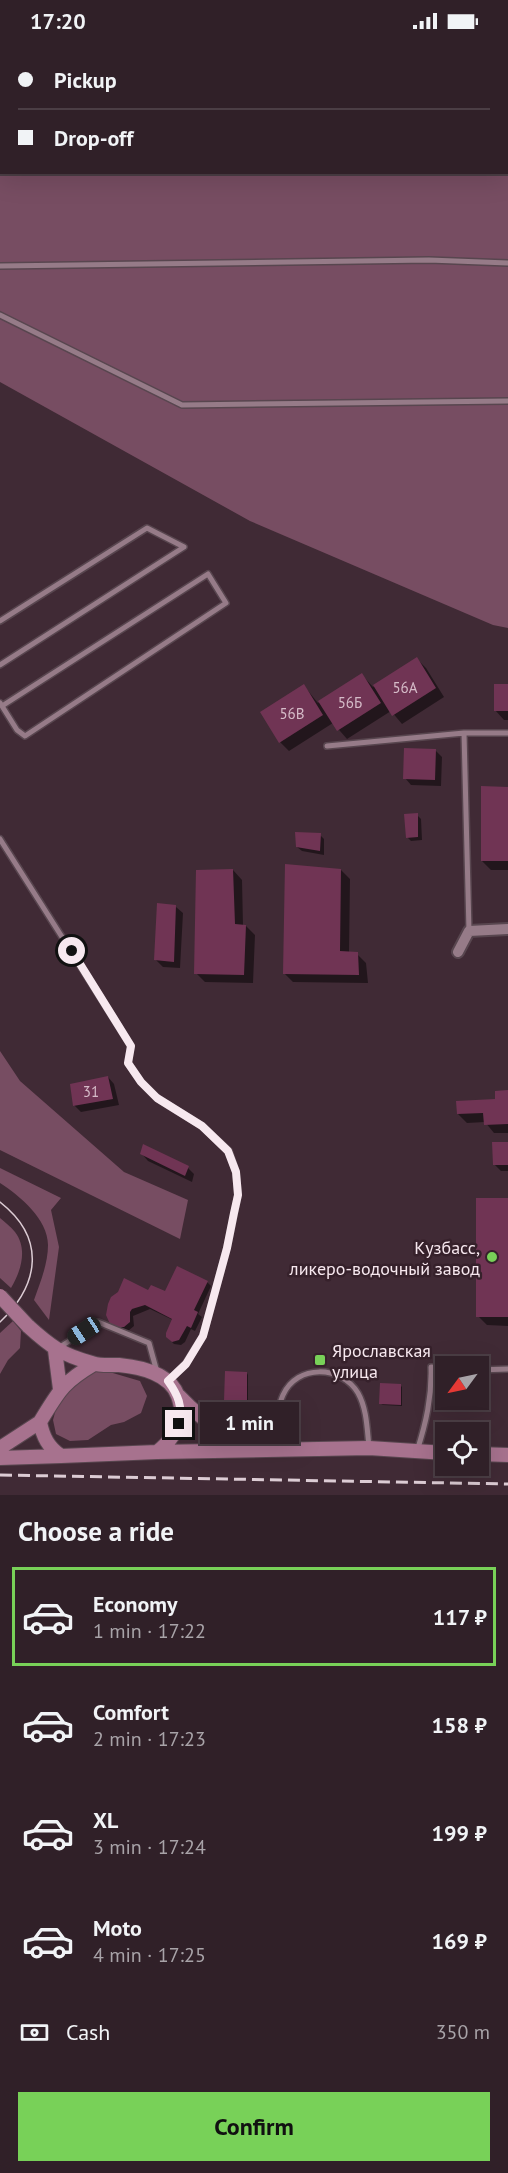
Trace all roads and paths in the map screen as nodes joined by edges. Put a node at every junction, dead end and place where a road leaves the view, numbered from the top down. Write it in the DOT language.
graph roads {
  1 [pos="508,262"];
  2 [pos="0,266"];
  3 [pos="0,315"];
  4 [pos="508,401"];
  5 [pos="0,621"];
  6 [pos="0,665"];
  7 [pos="1,705"];
  8 [pos="464,733"];
  9 [pos="508,733"];
  10 [pos="327,746"];
  11 [pos="0,839"];
  12 [pos="508,929"];
  13 [pos="469,931"];
  14 [pos="458,952"];
  15 [pos="0,1296"];
  16 [pos="56,1350"];
  17 [pos="94,1364"];
  18 [pos="435,1368"];
  19 [pos="508,1369"];
  20 [pos="489,1370"];
  21 [pos="163,1377"];
  22 [pos="60,1389"];
  23 [pos="177,1393"];
  24 [pos="40,1422"];
  25 [pos="0,1448"];
  26 [pos="369,1448"];
  27 [pos="269,1449"];
  28 [pos="157,1452"];
  29 [pos="417,1452"];
  30 [pos="435,1453"];
  31 [pos="489,1454"];
  32 [pos="508,1455"];
  33 [pos="61,1456"];
  34 [pos="0,1458"];
  1 -- 2 [label="lane"];
  3 -- 4 [label="lane"];
  5 -- 6 [label="lane"];
  7 -- 7 [label="lane"];
  8 -- 9 [label="lane"];
  8 -- 10 [label="lane"];
  8 -- 13 [label="lane"];
  11 -- 21 [label="lane"];
  12 -- 13 [label="street"];
  13 -- 14 [label="street"];
  15 -- 16 [label="main road, bridge"];
  16 -- 17 [label="main road"];
  16 -- 21 [label="lane"];
  16 -- 22 [label="main road"];
  17 -- 21 [label="main road"];
  17 -- 22 [label="main road"];
  18 -- 29 [label="lane"];
  19 -- 20 [label="lane"];
  21 -- 23 [label="main road"];
  22 -- 24 [label="main road"];
  23 -- 27 [label="main road"];
  23 -- 28 [label="main road"];
  24 -- 25 [label="main road"];
  24 -- 33 [label="main road"];
  26 -- 27 [label="main road"];
  26 -- 27 [label="lane"];
  26 -- 29 [label="main road"];
  27 -- 28 [label="main road"];
  28 -- 33 [label="main road"];
  29 -- 30 [label="main road"];
  31 -- 32 [label="main road"];
  33 -- 34 [label="main road"];
}
